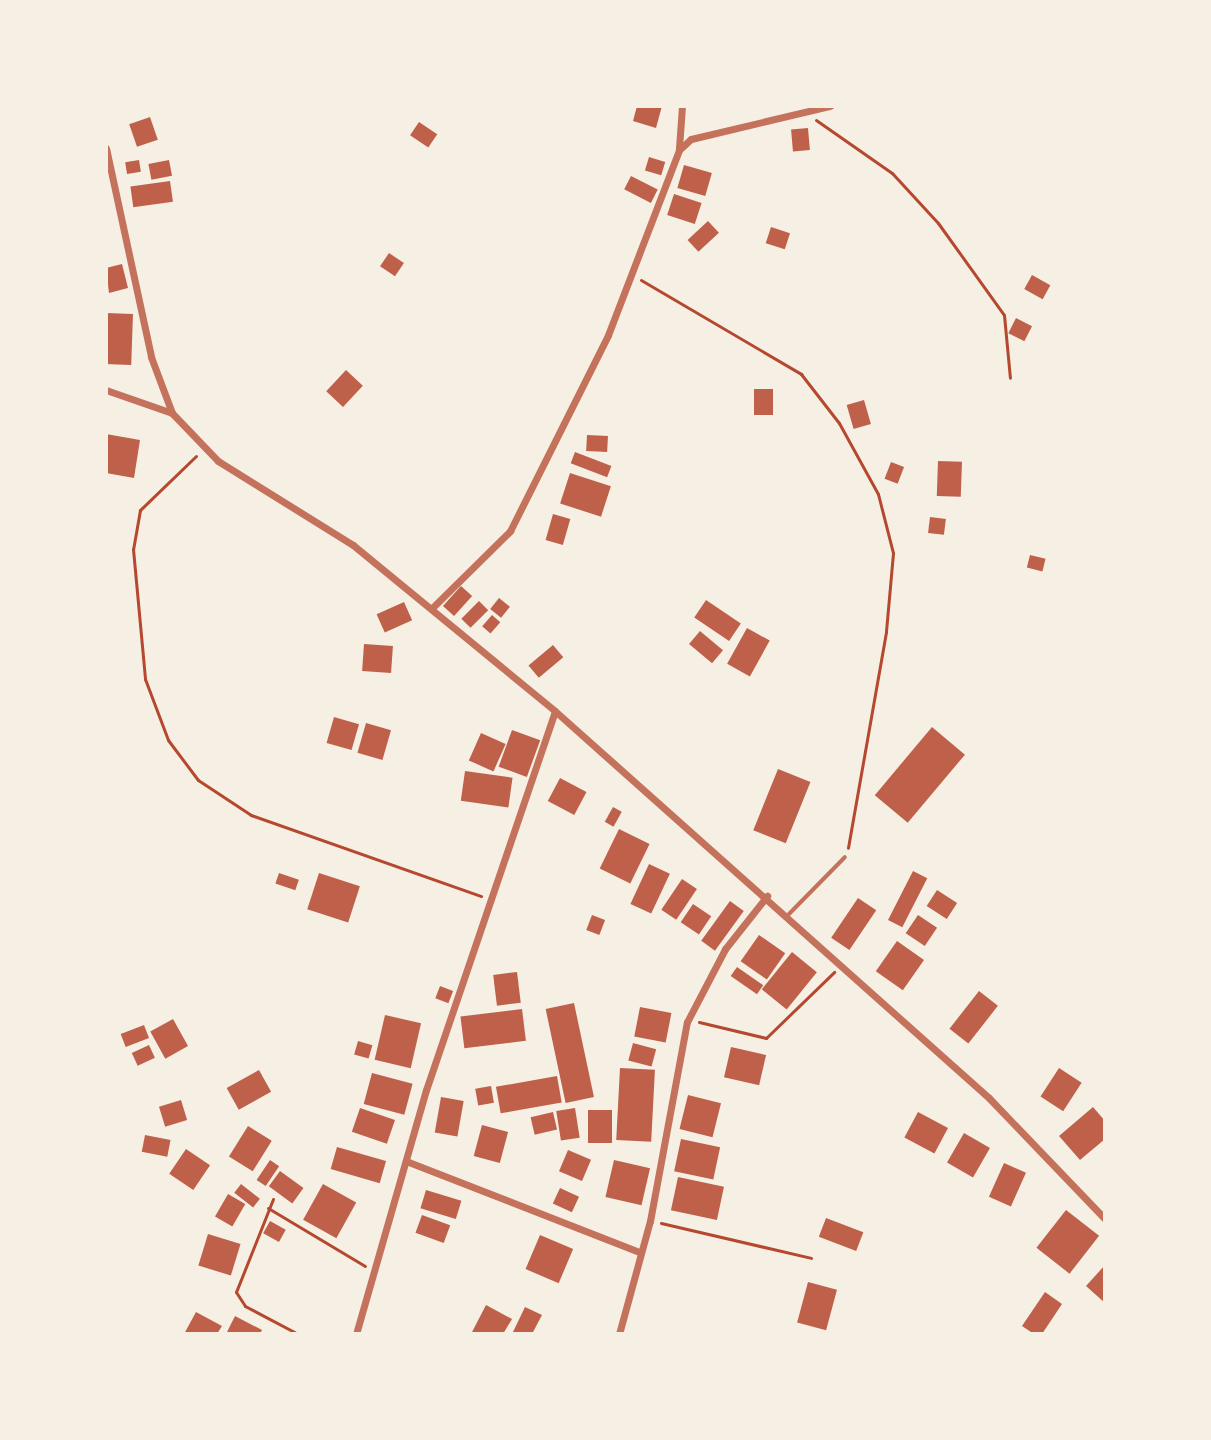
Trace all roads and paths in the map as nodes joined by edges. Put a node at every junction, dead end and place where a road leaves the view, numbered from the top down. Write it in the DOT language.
graph roads {
  1 [pos="682,106"];
  2 [pos="830,106"];
  3 [pos="802,112"];
  4 [pos="106,148"];
  5 [pos="679,150"];
  6 [pos="631,275"];
  7 [pos="1010,378"];
  8 [pos="106,390"];
  9 [pos="172,413"];
  10 [pos="205,448"];
  11 [pos="432,608"];
  12 [pos="555,711"];
  13 [pos="845,857"];
  14 [pos="767,896"];
  15 [pos="491,899"];
  16 [pos="788,915"];
  17 [pos="843,964"];
  18 [pos="688,1019"];
  19 [pos="406,1161"];
  20 [pos="273,1199"];
  21 [pos="268,1208"];
  22 [pos="1105,1219"];
  23 [pos="650,1221"];
  24 [pos="640,1252"];
  25 [pos="811,1258"];
  26 [pos="374,1272"];
  27 [pos="298,1334"];
  28 [pos="356,1334"];
  29 [pos="619,1334"];
  1 -- 5 [label="street"];
  2 -- 3 [label="street"];
  3 -- 5 [label="street"];
  3 -- 7 [label="path"];
  4 -- 9 [label="street"];
  5 -- 6 [label="street"];
  6 -- 11 [label="street"];
  6 -- 13 [label="path"];
  8 -- 9 [label="street"];
  9 -- 10 [label="street"];
  10 -- 11 [label="street"];
  10 -- 15 [label="path"];
  11 -- 12 [label="street"];
  12 -- 14 [label="street"];
  12 -- 15 [label="street"];
  13 -- 16 [label="lane"];
  14 -- 16 [label="street"];
  14 -- 18 [label="street"];
  15 -- 19 [label="street"];
  16 -- 17 [label="street"];
  17 -- 18 [label="path"];
  17 -- 22 [label="street"];
  18 -- 23 [label="street"];
  19 -- 24 [label="street"];
  19 -- 26 [label="street"];
  20 -- 21 [label="path"];
  21 -- 26 [label="path"];
  21 -- 27 [label="path"];
  23 -- 24 [label="street"];
  23 -- 25 [label="path"];
  24 -- 29 [label="street"];
  26 -- 28 [label="street"];
}
